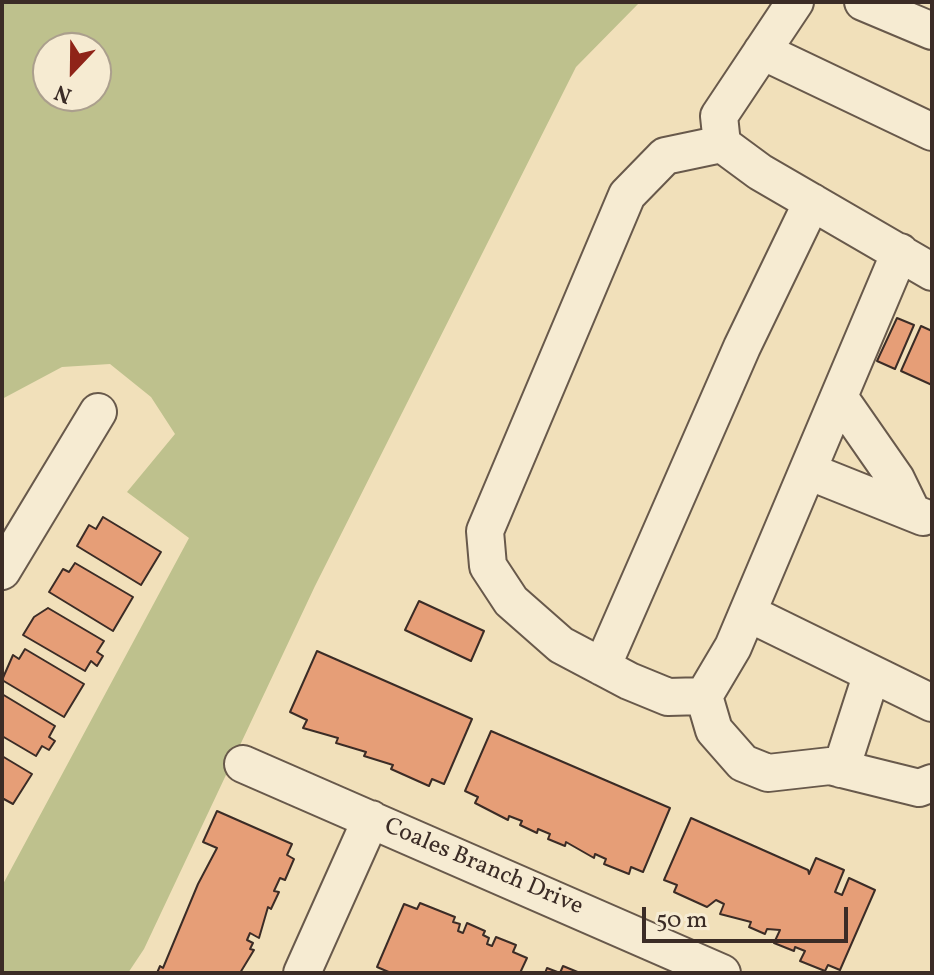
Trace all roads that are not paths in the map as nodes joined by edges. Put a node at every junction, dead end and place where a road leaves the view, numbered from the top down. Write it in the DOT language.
graph roads {
  1 [pos="795,2"];
  2 [pos="863,2"];
  3 [pos="932,31"];
  4 [pos="762,51"];
  5 [pos="932,132"];
  6 [pos="722,144"];
  7 [pos="812,202"];
  8 [pos="900,252"];
  9 [pos="932,272"];
  10 [pos="839,397"];
  11 [pos="98,412"];
  12 [pos="808,471"];
  13 [pos="922,516"];
  14 [pos="2,571"];
  15 [pos="748,613"];
  16 [pos="602,667"];
  17 [pos="871,676"];
  18 [pos="704,696"];
  19 [pos="932,703"];
  20 [pos="243,764"];
  21 [pos="841,769"];
  22 [pos="932,783"];
  23 [pos="371,819"];
  24 [pos="302,973"];
  25 [pos="722,973"];
  1 -- 4 [label="street"];
  2 -- 3 [label="street"];
  4 -- 5 [label="street"];
  4 -- 6 [label="street"];
  6 -- 7 [label="street"];
  6 -- 16 [label="street"];
  7 -- 8 [label="street"];
  7 -- 16 [label="street"];
  8 -- 9 [label="street"];
  8 -- 10 [label="street"];
  10 -- 12 [label="street"];
  10 -- 13 [label="street"];
  11 -- 14 [label="street"];
  12 -- 13 [label="street"];
  12 -- 15 [label="street"];
  15 -- 17 [label="street"];
  15 -- 18 [label="street"];
  16 -- 18 [label="street"];
  17 -- 19 [label="street"];
  17 -- 21 [label="street"];
  18 -- 21 [label="street"];
  20 -- 23 [label="street, Coales Branch Drive"];
  21 -- 22 [label="street"];
  23 -- 24 [label="street"];
  23 -- 25 [label="street, Coales Branch Drive"];
}
